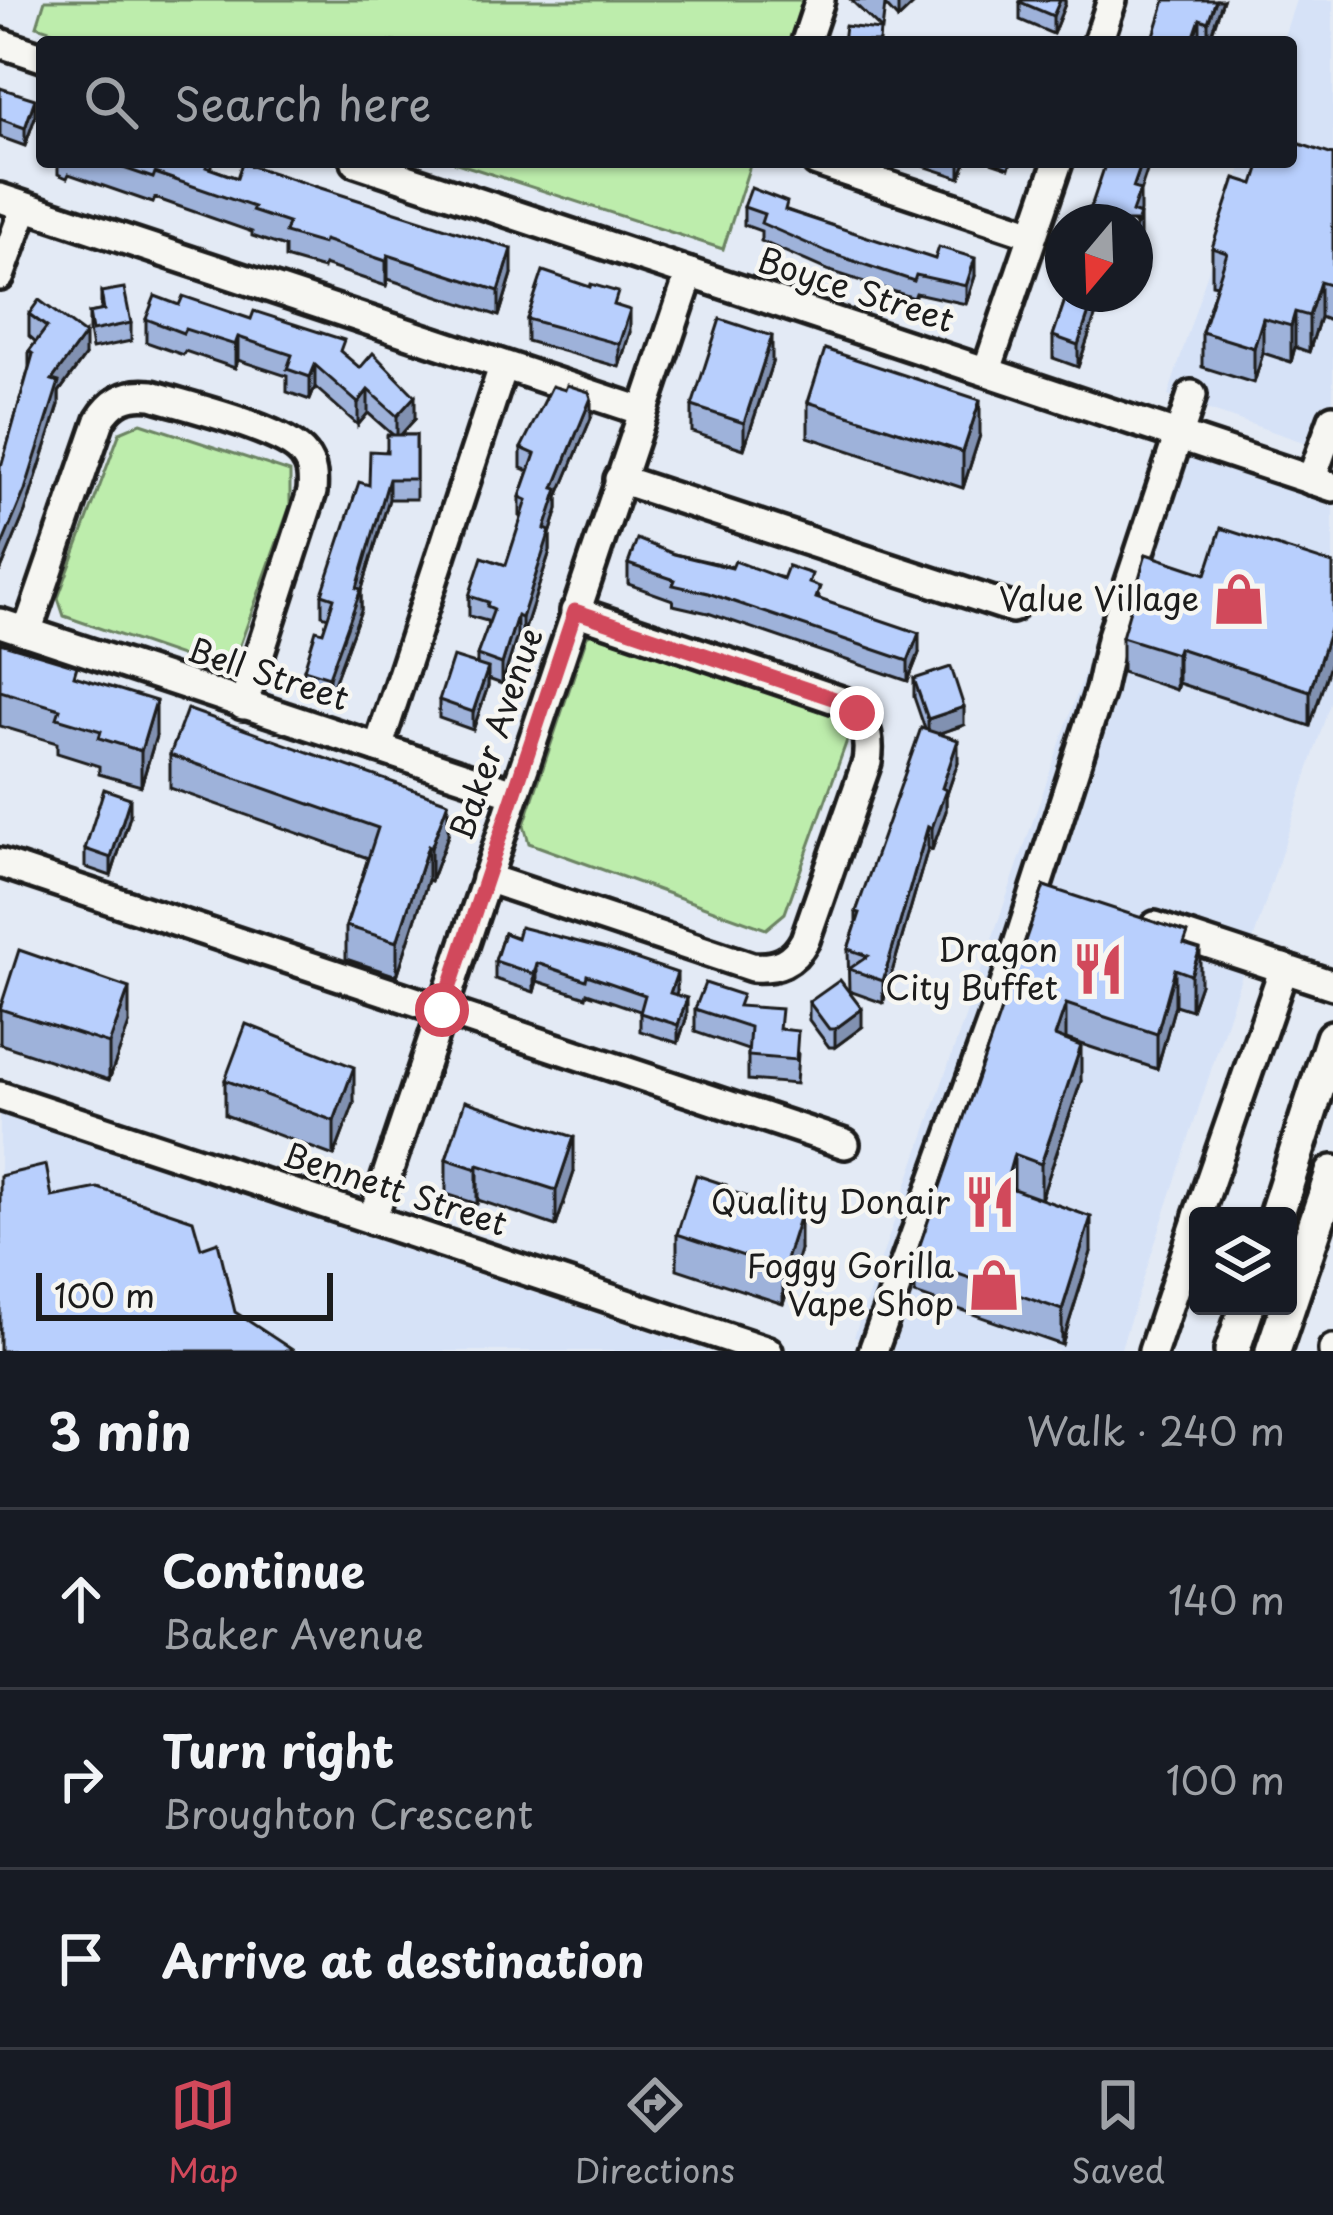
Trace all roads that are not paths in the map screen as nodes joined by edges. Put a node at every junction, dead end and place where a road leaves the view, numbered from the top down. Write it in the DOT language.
graph roads {
  1 [pos="820,0"];
  2 [pos="1112,0"];
  3 [pos="808,36"];
  4 [pos="1100,36"];
  5 [pos="0,44"];
  6 [pos="36,55"];
  7 [pos="374,168"];
  8 [pos="835,168"];
  9 [pos="1056,168"];
  10 [pos="13,203"];
  11 [pos="1034,234"];
  12 [pos="690,273"];
  13 [pos="0,276"];
  14 [pos="503,367"];
  15 [pos="987,370"];
  16 [pos="1192,395"];
  17 [pos="642,411"];
  18 [pos="1333,419"];
  19 [pos="1177,435"];
  20 [pos="619,479"];
  21 [pos="1322,483"];
  22 [pos="1012,608"];
  23 [pos="575,611"];
  24 [pos="13,627"];
  25 [pos="243,705"];
  26 [pos="378,748"];
  27 [pos="514,793"];
  28 [pos="0,863"];
  29 [pos="486,878"];
  30 [pos="1131,918"];
  31 [pos="1284,968"];
  32 [pos="1333,985"];
  33 [pos="442,1010"];
  34 [pos="1333,1038"];
  35 [pos="0,1096"];
  36 [pos="845,1144"];
  37 [pos="1333,1173"];
  38 [pos="1201,1207"];
  39 [pos="1279,1207"];
  40 [pos="372,1220"];
  41 [pos="1189,1243"];
  42 [pos="1244,1315"];
  43 [pos="768,1351"];
  44 [pos="873,1351"];
  45 [pos="1153,1351"];
  46 [pos="1232,1351"];
  47 [pos="1273,1351"];
  1 -- 3 [label="street"];
  2 -- 4 [label="street"];
  5 -- 6 [label="street"];
  7 -- 12 [label="street, Boyce Street"];
  8 -- 11 [label="street"];
  9 -- 11 [label="street"];
  10 -- 13 [label="street"];
  10 -- 14 [label="street"];
  11 -- 15 [label="street"];
  12 -- 15 [label="street, Boyce Street"];
  12 -- 17 [label="street, Baker Avenue"];
  14 -- 17 [label="street"];
  14 -- 26 [label="street"];
  15 -- 19 [label="street, Boyce Street"];
  16 -- 19 [label="street"];
  17 -- 20 [label="street, Baker Avenue"];
  18 -- 21 [label="street"];
  19 -- 21 [label="street, Boyce Street"];
  19 -- 44 [label="street"];
  20 -- 22 [label="street"];
  20 -- 23 [label="street, Baker Avenue"];
  23 -- 27 [label="street, Baker Avenue"];
  23 -- 29 [label="street"];
  24 -- 25 [label="street, Bell Street"];
  24 -- 25 [label="street"];
  25 -- 26 [label="street, Bell Street"];
  26 -- 27 [label="street, Bell Street"];
  27 -- 29 [label="street, Baker Avenue"];
  28 -- 33 [label="street"];
  29 -- 33 [label="street, Baker Avenue"];
  30 -- 31 [label="street"];
  31 -- 32 [label="street"];
  31 -- 38 [label="street"];
  33 -- 36 [label="street"];
  33 -- 40 [label="street, Baker Avenue"];
  34 -- 39 [label="main road"];
  35 -- 40 [label="street, Bennett Street"];
  37 -- 47 [label="main road"];
  40 -- 43 [label="street, Bennett Street"];
  41 -- 45 [label="street"];
  42 -- 46 [label="main road"];
}
